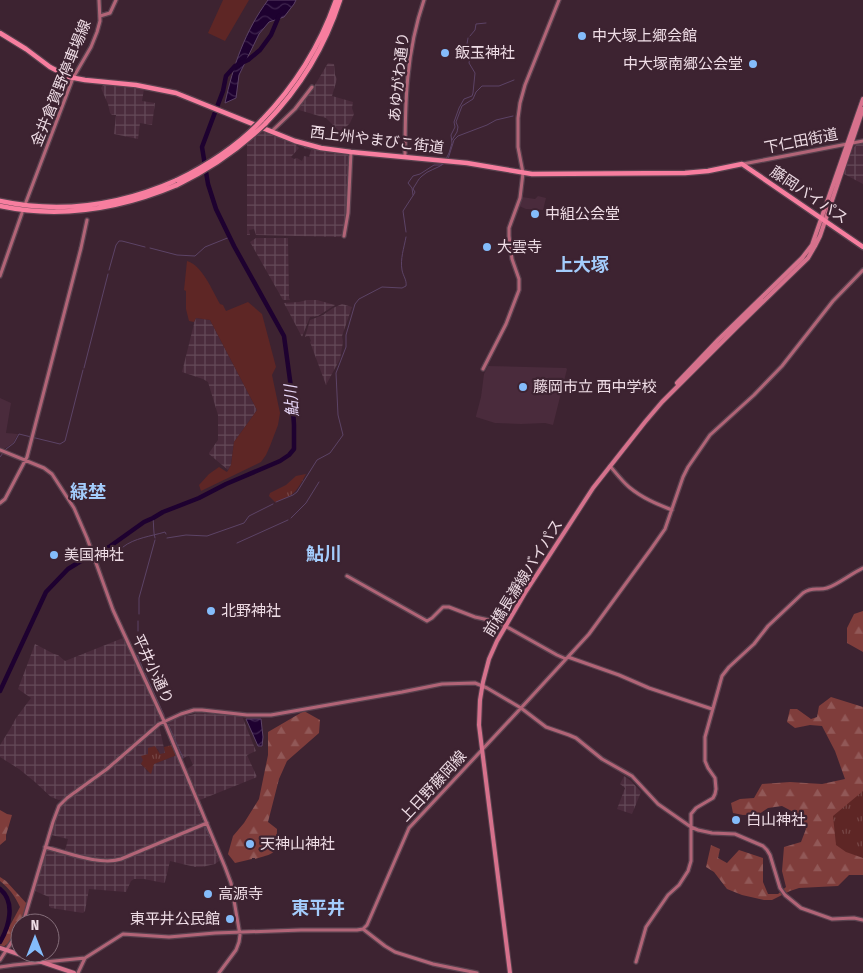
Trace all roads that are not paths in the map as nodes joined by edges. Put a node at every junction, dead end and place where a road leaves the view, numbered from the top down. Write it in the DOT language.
graph roads {
  1 [pos="99,0"];
  2 [pos="116,0"];
  3 [pos="336,0"];
  4 [pos="340,0"];
  5 [pos="424,0"];
  6 [pos="559,0"];
  7 [pos="100,16"];
  8 [pos="0,33"];
  9 [pos="74,78"];
  10 [pos="312,87"];
  11 [pos="863,99"];
  12 [pos="863,110"];
  13 [pos="264,123"];
  14 [pos="272,132"];
  15 [pos="863,140"];
  16 [pos="850,143"];
  17 [pos="351,152"];
  18 [pos="405,157"];
  19 [pos="742,164"];
  20 [pos="523,172"];
  21 [pos="177,183"];
  22 [pos="0,201"];
  23 [pos="26,202"];
  24 [pos="0,206"];
  25 [pos="22,213"];
  26 [pos="87,220"];
  27 [pos="823,220"];
  28 [pos="344,236"];
  29 [pos="863,247"];
  30 [pos="863,270"];
  31 [pos="0,276"];
  32 [pos="484,369"];
  33 [pos="0,450"];
  34 [pos="26,460"];
  35 [pos="610,466"];
  36 [pos="0,503"];
  37 [pos="672,510"];
  38 [pos="863,568"];
  39 [pos="347,576"];
  40 [pos="505,626"];
  41 [pos="567,658"];
  42 [pos="482,686"];
  43 [pos="521,708"];
  44 [pos="712,709"];
  45 [pos="164,720"];
  46 [pos="482,750"];
  47 [pos="207,823"];
  48 [pos="691,827"];
  49 [pos="45,847"];
  50 [pos="26,913"];
  51 [pos="863,920"];
  52 [pos="363,929"];
  53 [pos="240,933"];
  54 [pos="4,950"];
  55 [pos="85,958"];
  56 [pos="0,960"];
  57 [pos="60,960"];
  58 [pos="636,962"];
  59 [pos="31,963"];
  60 [pos="42,963"];
  61 [pos="0,967"];
  62 [pos="74,973"];
  63 [pos="78,973"];
  64 [pos="219,973"];
  65 [pos="477,973"];
  66 [pos="510,973"];
  1 -- 7 [label="street, 金井倉賀野停車場線"];
  2 -- 7 [label="street"];
  3 -- 13 [label="highway"];
  4 -- 13 [label="highway"];
  5 -- 18 [label="street, あゆがわ通り"];
  6 -- 20 [label="street"];
  7 -- 9 [label="street, 金井倉賀野停車場線"];
  8 -- 9 [label="highway, 西上州やまびこ街道"];
  9 -- 14 [label="highway, 西上州やまびこ街道"];
  9 -- 23 [label="street, 金井倉賀野停車場線"];
  10 -- 14 [label="street"];
  11 -- 16 [label="main road, 前橋長瀞線バイパス"];
  12 -- 16 [label="main road, 前橋長瀞線バイパス"];
  13 -- 21 [label="highway, bridge"];
  14 -- 17 [label="highway, 西上州やまびこ街道"];
  15 -- 16 [label="street, 下仁田街道"];
  16 -- 19 [label="street, 下仁田街道"];
  16 -- 27 [label="main road, 前橋長瀞線バイパス"];
  17 -- 18 [label="highway, 西上州やまびこ街道"];
  17 -- 28 [label="street"];
  18 -- 20 [label="highway, 西上州やまびこ街道"];
  19 -- 20 [label="highway, 西上州やまびこ街道"];
  19 -- 27 [label="highway, 藤岡バイパス"];
  20 -- 32 [label="street"];
  21 -- 22 [label="highway"];
  21 -- 24 [label="highway"];
  25 -- 31 [label="street"];
  26 -- 34 [label="street"];
  27 -- 29 [label="highway, 藤岡バイパス"];
  27 -- 35 [label="main road, 前橋長瀞線バイパス"];
  30 -- 37 [label="street, 上日野藤岡線"];
  33 -- 34 [label="street, 平井小通り"];
  34 -- 36 [label="street"];
  34 -- 45 [label="street, 平井小通り"];
  35 -- 37 [label="street"];
  35 -- 40 [label="main road, 前橋長瀞線バイパス"];
  37 -- 41 [label="street, 上日野藤岡線"];
  38 -- 44 [label="street"];
  39 -- 40 [label="street"];
  40 -- 41 [label="street"];
  40 -- 42 [label="main road, 前橋長瀞線バイパス"];
  41 -- 43 [label="street, 上日野藤岡線"];
  41 -- 44 [label="street"];
  42 -- 43 [label="street"];
  42 -- 45 [label="street"];
  42 -- 46 [label="main road, 前橋長瀞線バイパス"];
  43 -- 46 [label="street, 上日野藤岡線"];
  43 -- 48 [label="street"];
  44 -- 48 [label="street"];
  45 -- 47 [label="street, 平井小通り"];
  45 -- 49 [label="street"];
  46 -- 52 [label="street, 上日野藤岡線"];
  46 -- 66 [label="main road, 前橋長瀞線バイパス"];
  47 -- 49 [label="street"];
  47 -- 53 [label="street, 平井小通り"];
  48 -- 51 [label="street"];
  48 -- 58 [label="street"];
  49 -- 50 [label="street"];
  52 -- 53 [label="street"];
  52 -- 65 [label="street"];
  53 -- 55 [label="street"];
  53 -- 64 [label="street"];
  54 -- 56 [label="street"];
  55 -- 57 [label="street"];
  55 -- 63 [label="street"];
  59 -- 61 [label="street"];
  60 -- 62 [label="main road"];
}
